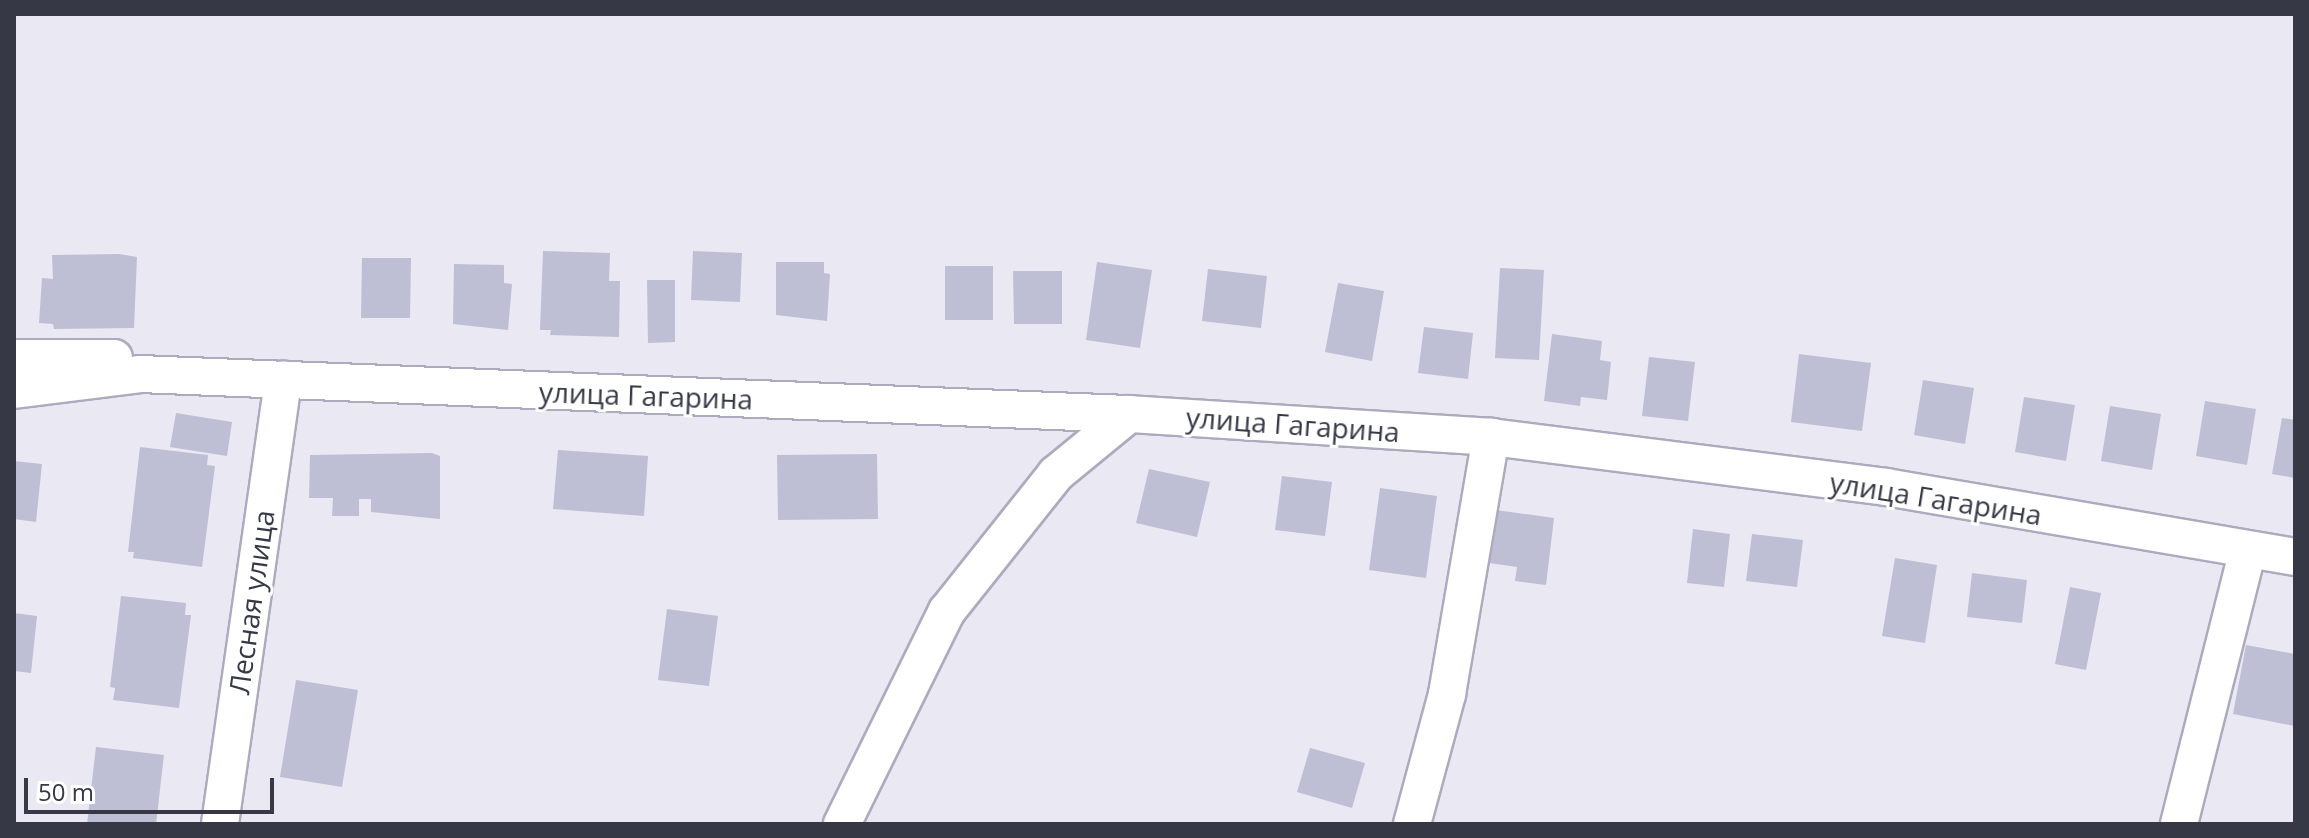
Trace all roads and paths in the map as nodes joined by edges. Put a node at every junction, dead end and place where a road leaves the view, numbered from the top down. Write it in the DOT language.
graph roads {
  1 [pos="14,358"];
  2 [pos="283,379"];
  3 [pos="14,390"];
  4 [pos="1129,414"];
  5 [pos="1491,437"];
  6 [pos="2248,550"];
  7 [pos="2295,557"];
  8 [pos="220,824"];
  9 [pos="842,824"];
  10 [pos="1412,824"];
  11 [pos="2179,824"];
  1 -- 2 [label="street"];
  2 -- 3 [label="street"];
  2 -- 4 [label="street, улица Гагарина"];
  2 -- 8 [label="street, Лесная улица"];
  4 -- 5 [label="street, улица Гагарина"];
  4 -- 9 [label="street"];
  5 -- 6 [label="street, улица Гагарина"];
  5 -- 10 [label="street"];
  6 -- 7 [label="street, улица Гагарина"];
  6 -- 11 [label="street"];
}
